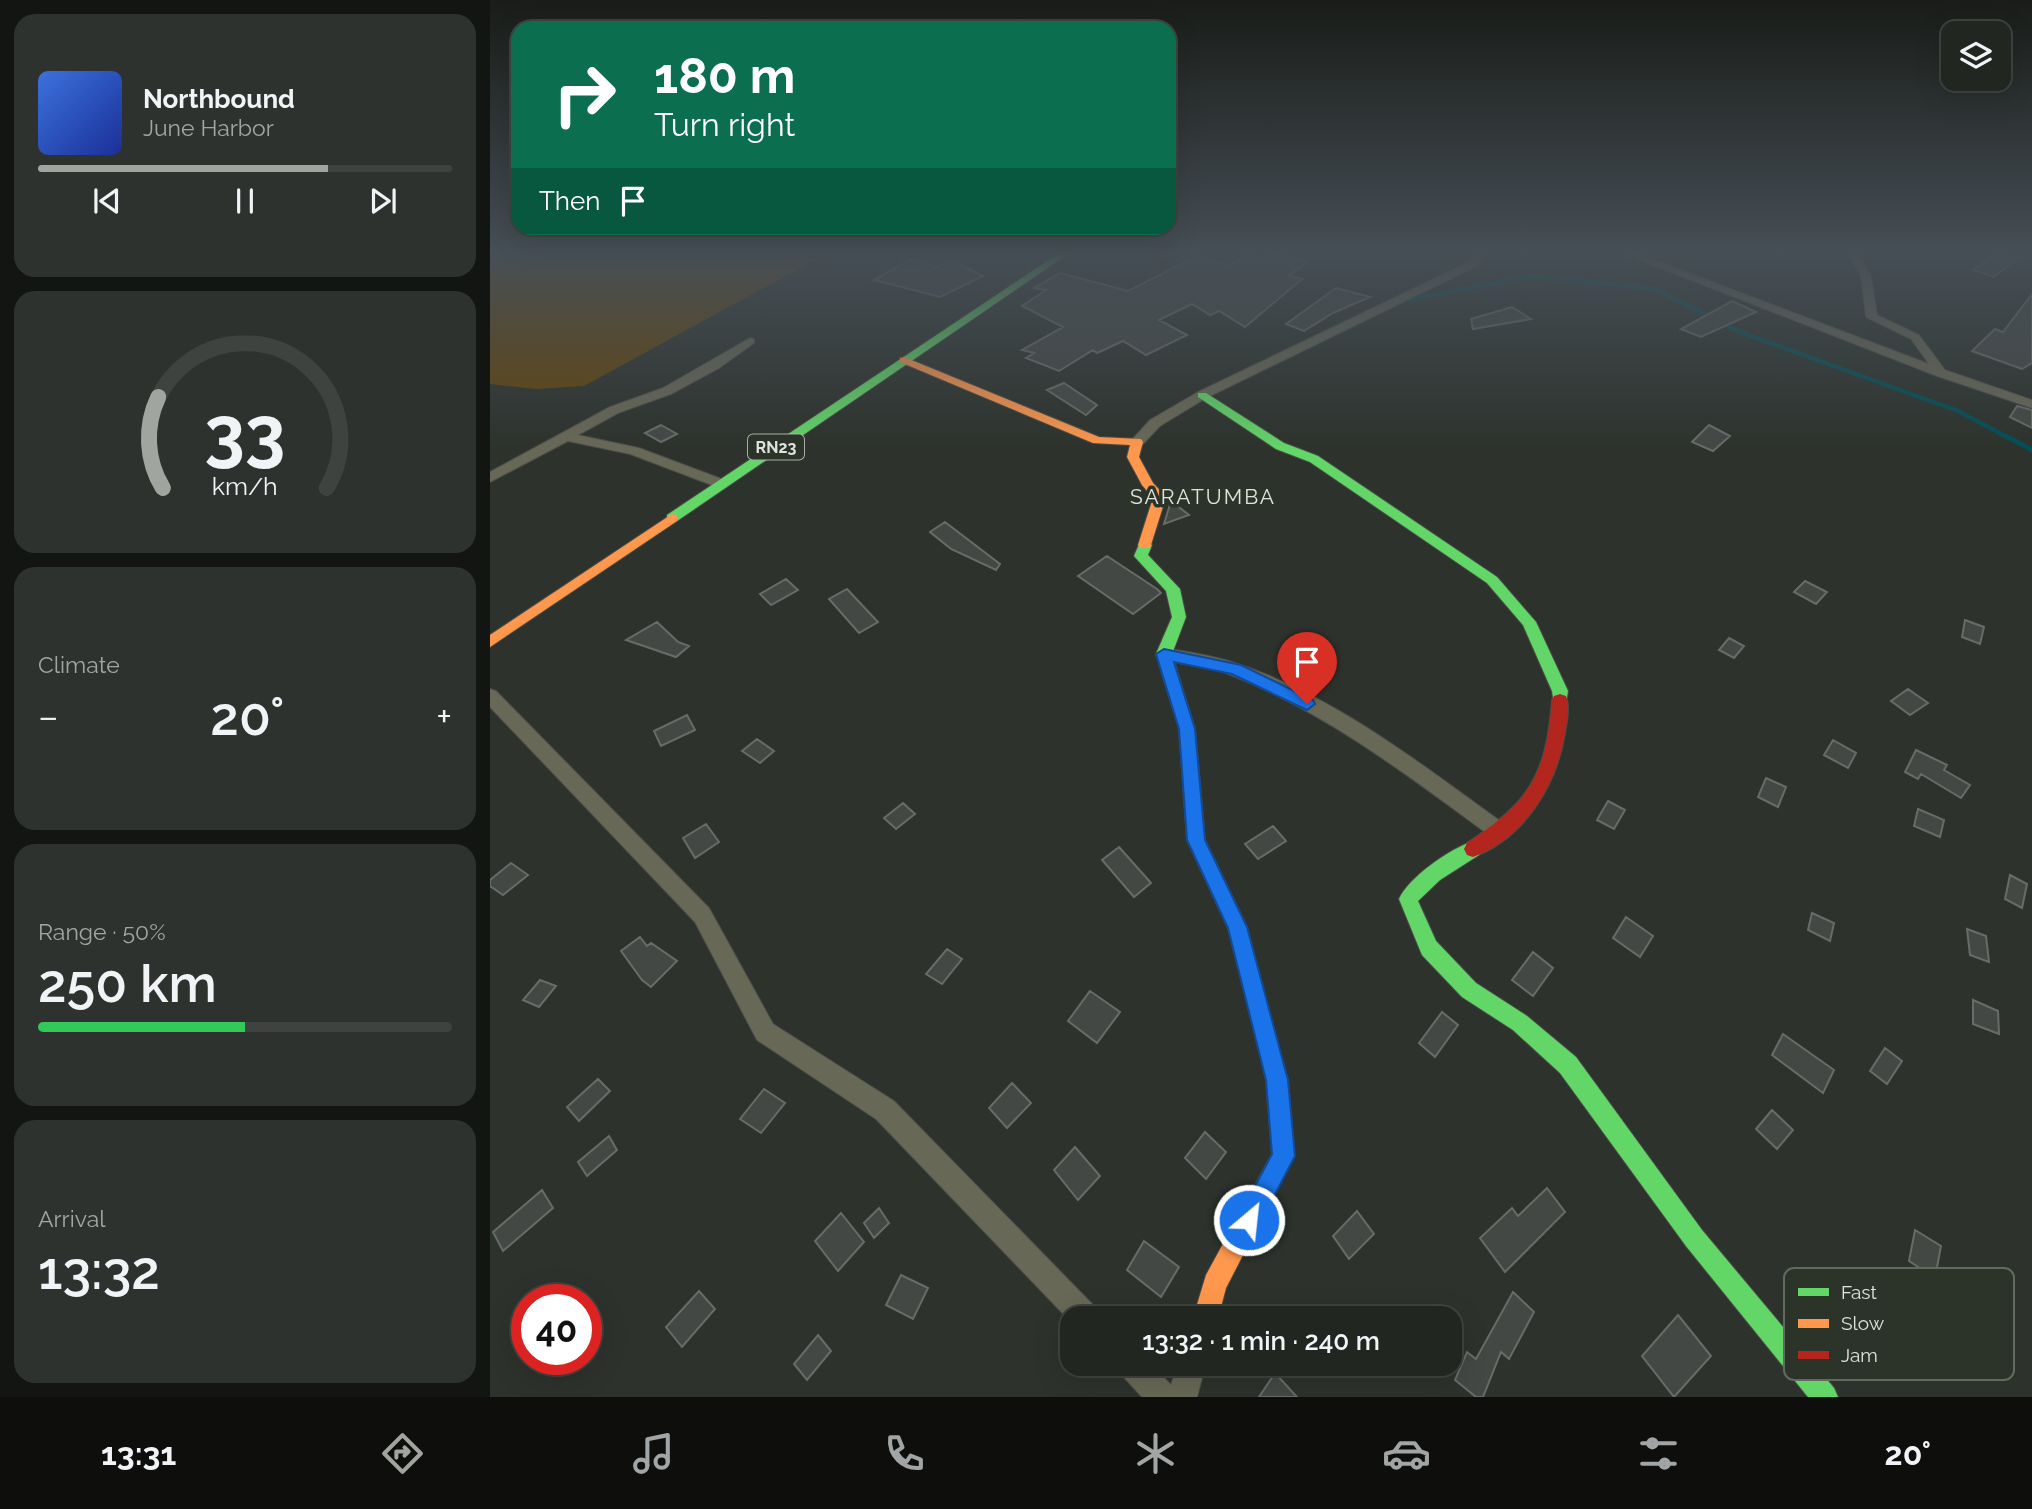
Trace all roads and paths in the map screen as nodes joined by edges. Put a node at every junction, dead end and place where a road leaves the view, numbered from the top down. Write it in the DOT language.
graph roads {
  1 [pos="965,319"];
  2 [pos="1359,319"];
  3 [pos="1800,319"];
  4 [pos="1877,319"];
  5 [pos="750,341"];
  6 [pos="904,359"];
  7 [pos="1941,373"];
  8 [pos="1202,395"];
  9 [pos="2032,404"];
  10 [pos="569,437"];
  11 [pos="1137,442"];
  12 [pos="490,478"];
  13 [pos="722,484"];
  14 [pos="490,642"];
  15 [pos="1164,654"];
  16 [pos="490,696"];
  17 [pos="1500,832"];
  18 [pos="1074,1306"];
  19 [pos="1209,1306"];
  20 [pos="1784,1347"];
  21 [pos="1142,1376"];
  22 [pos="1188,1376"];
  23 [pos="1811,1380"];
  24 [pos="1162,1397"];
  25 [pos="1182,1397"];
  26 [pos="1825,1397"];
  1 -- 6 [label="street, RN23"];
  2 -- 8 [label="street"];
  3 -- 7 [label="street"];
  4 -- 7 [label="street"];
  5 -- 10 [label="street"];
  6 -- 11 [label="street"];
  6 -- 13 [label="street, RN23"];
  7 -- 9 [label="street"];
  8 -- 11 [label="street"];
  8 -- 17 [label="street"];
  10 -- 12 [label="street"];
  10 -- 13 [label="street"];
  11 -- 15 [label="street"];
  13 -- 14 [label="street, RN23"];
  15 -- 17 [label="street"];
  15 -- 19 [label="street"];
  16 -- 18 [label="street"];
  17 -- 20 [label="street"];
  21 -- 24 [label="street"];
  22 -- 25 [label="street"];
  23 -- 26 [label="street"];
}
